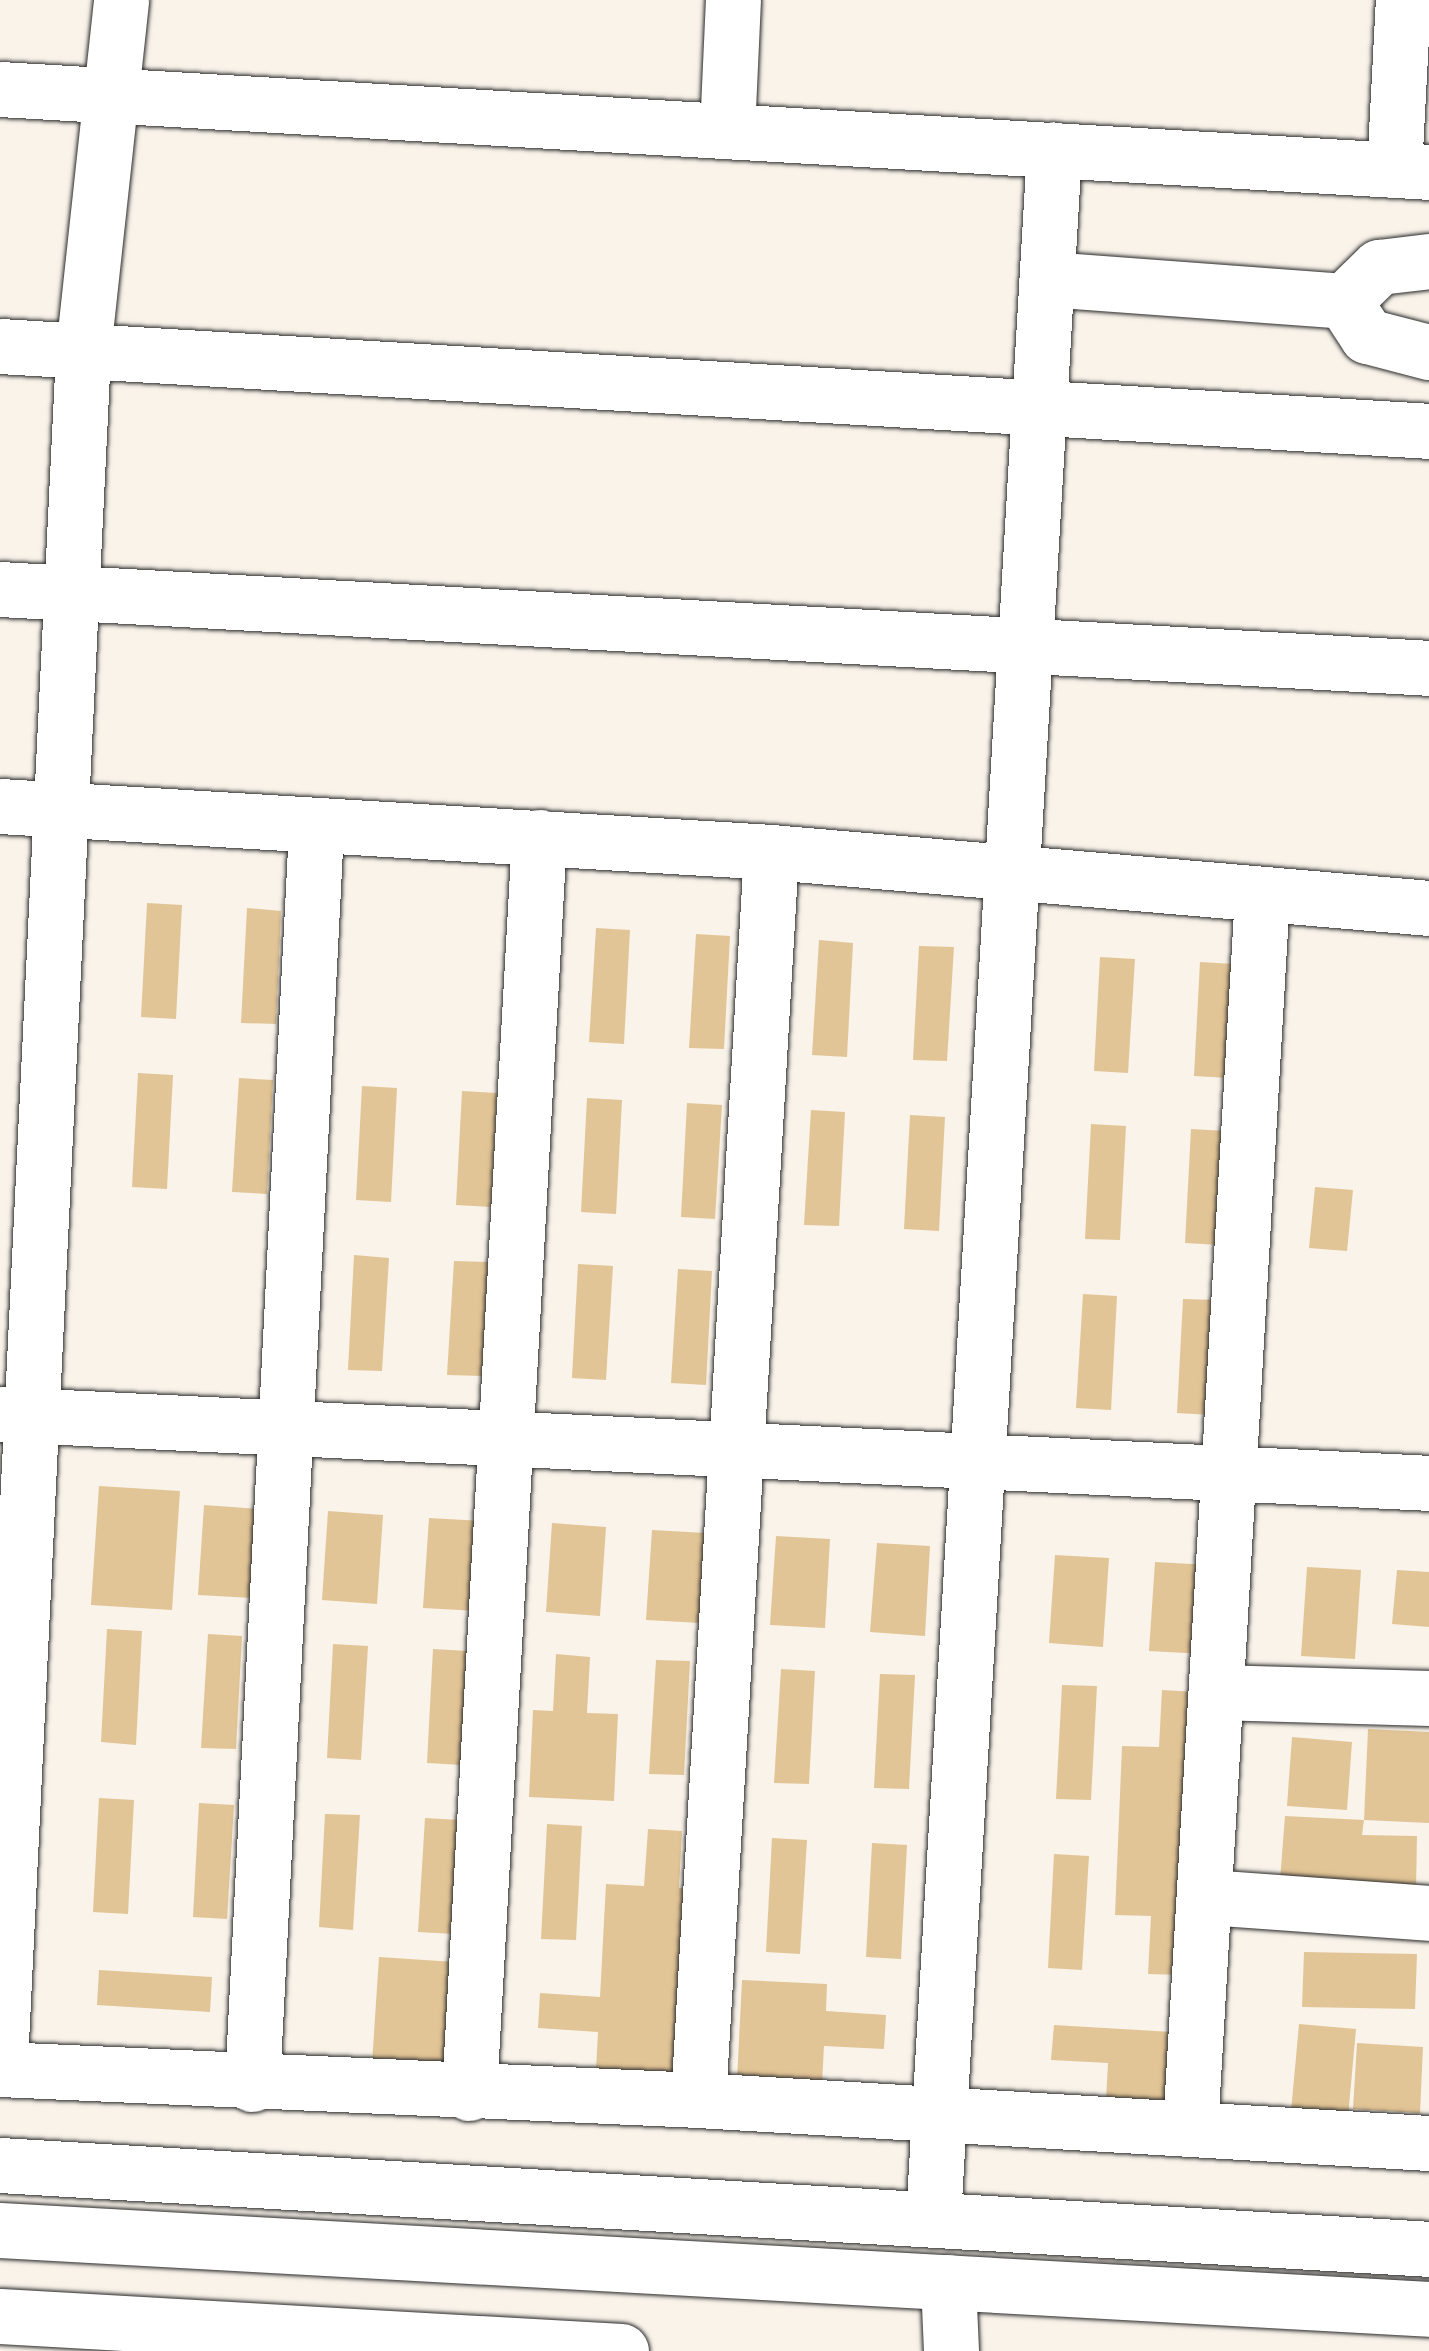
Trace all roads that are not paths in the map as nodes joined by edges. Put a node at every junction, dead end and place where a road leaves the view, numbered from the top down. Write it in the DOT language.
graph roads {
  1 [pos="121,0"];
  2 [pos="733,0"];
  3 [pos="1403,0"];
  4 [pos="0,90"];
  5 [pos="110,96"];
  6 [pos="727,131"];
  7 [pos="1054,150"];
  8 [pos="1411,171"];
  9 [pos="1429,260"];
  10 [pos="1047,279"];
  11 [pos="1344,301"];
  12 [pos="0,346"];
  13 [pos="83,351"];
  14 [pos="1429,352"];
  15 [pos="1039,409"];
  16 [pos="1429,432"];
  17 [pos="0,589"];
  18 [pos="71,593"];
  19 [pos="1026,647"];
  20 [pos="1429,668"];
  21 [pos="0,806"];
  22 [pos="62,808"];
  23 [pos="316,828"];
  24 [pos="539,837"];
  25 [pos="770,852"];
  26 [pos="1013,872"];
  27 [pos="1262,894"];
  28 [pos="1429,908"];
  29 [pos="16,1415"];
  30 [pos="283,1429"];
  31 [pos="504,1438"];
  32 [pos="732,1449"];
  33 [pos="980,1460"];
  34 [pos="1226,1472"];
  35 [pos="1429,1484"];
  36 [pos="1216,1692"];
  37 [pos="1429,1698"];
  38 [pos="1207,1897"];
  39 [pos="1429,1914"];
  40 [pos="0,2066"];
  41 [pos="252,2084"];
  42 [pos="468,2093"];
  43 [pos="698,2100"];
  44 [pos="942,2116"];
  45 [pos="1190,2129"];
  46 [pos="1429,2143"];
  47 [pos="0,2165"];
  48 [pos="933,2218"];
  49 [pos="0,2230"];
  50 [pos="1429,2250"];
  51 [pos="948,2282"];
  52 [pos="1429,2309"];
  53 [pos="0,2316"];
  54 [pos="248,2340"];
  55 [pos="469,2345"];
  56 [pos="622,2351"];
  57 [pos="951,2351"];
  1 -- 5 [label="street"];
  2 -- 6 [label="street"];
  3 -- 8 [label="street"];
  4 -- 5 [label="street"];
  5 -- 6 [label="street"];
  5 -- 13 [label="street"];
  6 -- 7 [label="street"];
  7 -- 8 [label="street"];
  7 -- 10 [label="street"];
  9 -- 11 [label="street"];
  10 -- 11 [label="street"];
  10 -- 15 [label="street"];
  11 -- 14 [label="street"];
  12 -- 13 [label="street"];
  13 -- 15 [label="street"];
  13 -- 18 [label="street"];
  15 -- 16 [label="street"];
  15 -- 19 [label="street"];
  17 -- 18 [label="street"];
  18 -- 19 [label="street"];
  18 -- 22 [label="street"];
  19 -- 20 [label="street"];
  19 -- 26 [label="street"];
  21 -- 22 [label="street"];
  22 -- 23 [label="street"];
  22 -- 29 [label="street"];
  23 -- 24 [label="street"];
  23 -- 30 [label="street"];
  24 -- 25 [label="street"];
  24 -- 31 [label="street"];
  25 -- 26 [label="street"];
  25 -- 32 [label="street"];
  26 -- 27 [label="street"];
  26 -- 33 [label="street"];
  27 -- 28 [label="street"];
  27 -- 34 [label="street"];
  29 -- 30 [label="street"];
  29 -- 40 [label="street"];
  30 -- 31 [label="street"];
  30 -- 41 [label="street"];
  31 -- 32 [label="street"];
  31 -- 42 [label="street"];
  32 -- 33 [label="street"];
  32 -- 43 [label="street"];
  33 -- 34 [label="street"];
  33 -- 44 [label="street"];
  34 -- 35 [label="street"];
  34 -- 36 [label="street"];
  36 -- 37 [label="street"];
  36 -- 38 [label="street"];
  38 -- 39 [label="street"];
  38 -- 45 [label="street"];
  40 -- 41 [label="street"];
  41 -- 42 [label="street"];
  42 -- 43 [label="street"];
  43 -- 44 [label="street"];
  44 -- 45 [label="street"];
  44 -- 48 [label="street"];
  45 -- 46 [label="street"];
  47 -- 48 [label="street"];
  48 -- 50 [label="street"];
  49 -- 51 [label="street"];
  51 -- 52 [label="street"];
  51 -- 57 [label="street"];
  53 -- 54 [label="street"];
  54 -- 55 [label="street"];
  55 -- 56 [label="street"];
}
